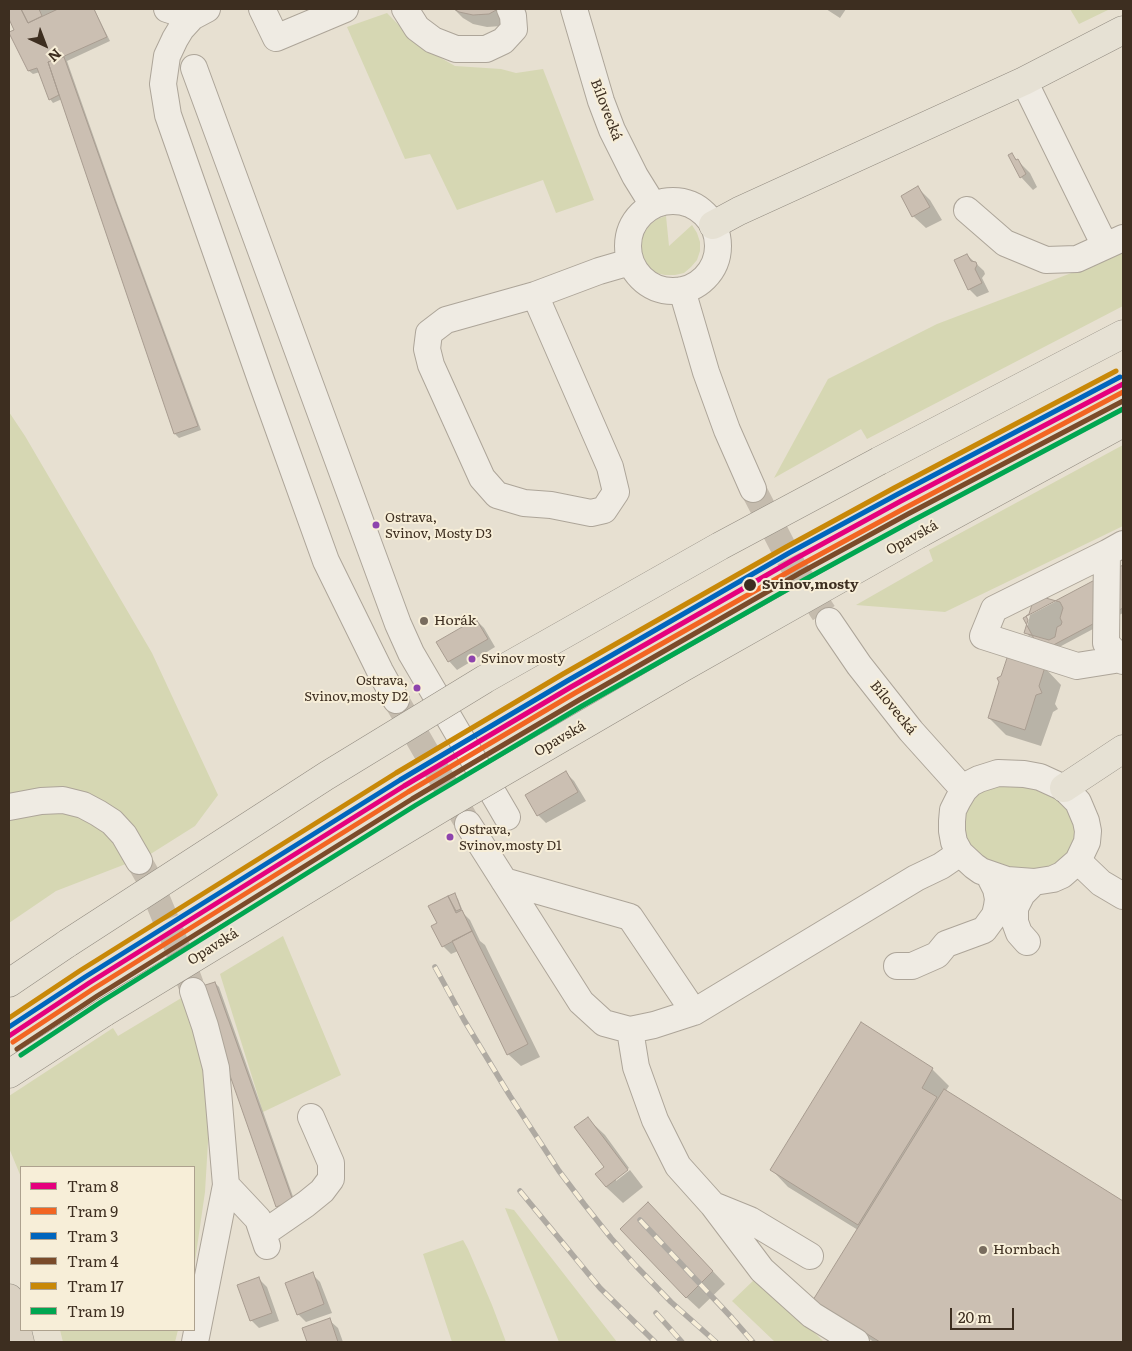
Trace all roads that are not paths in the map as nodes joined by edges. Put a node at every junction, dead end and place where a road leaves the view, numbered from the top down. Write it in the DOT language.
graph roads {
  1 [pos="167,9"];
  2 [pos="262,9"];
  3 [pos="345,9"];
  4 [pos="405,9"];
  5 [pos="510,9"];
  6 [pos="574,9"];
  7 [pos="200,13"];
  8 [pos="1123,30"];
  9 [pos="194,68"];
  10 [pos="1024,81"];
  11 [pos="653,205"];
  12 [pos="967,210"];
  13 [pos="713,225"];
  14 [pos="1114,242"];
  15 [pos="630,262"];
  16 [pos="682,290"];
  17 [pos="535,295"];
  18 [pos="1123,334"];
  19 [pos="1123,423"];
  20 [pos="754,489"];
  21 [pos="1115,548"];
  22 [pos="829,621"];
  23 [pos="1122,660"];
  24 [pos="396,700"];
  25 [pos="1123,749"];
  26 [pos="1064,788"];
  27 [pos="964,790"];
  28 [pos="9,807"];
  29 [pos="507,817"];
  30 [pos="468,824"];
  31 [pos="960,853"];
  32 [pos="1078,861"];
  33 [pos="139,862"];
  34 [pos="989,875"];
  35 [pos="504,880"];
  36 [pos="1034,882"];
  37 [pos="1123,896"];
  38 [pos="1028,942"];
  39 [pos="897,966"];
  40 [pos="9,983"];
  41 [pos="193,991"];
  42 [pos="694,1012"];
  43 [pos="630,1030"];
  44 [pos="9,1074"];
  45 [pos="311,1117"];
  46 [pos="226,1185"];
  47 [pos="713,1205"];
  48 [pos="810,1256"];
  49 [pos="9,1298"];
  50 [pos="20,1342"];
  51 [pos="195,1342"];
  52 [pos="856,1342"];
  1 -- 7 [label="street"];
  2 -- 3 [label="street"];
  4 -- 5 [label="street"];
  6 -- 11 [label="street, Bílovecká"];
  7 -- 24 [label="street"];
  8 -- 10 [label="main road"];
  9 -- 29 [label="street"];
  10 -- 13 [label="main road"];
  10 -- 14 [label="street"];
  11 -- 13 [label="street"];
  11 -- 15 [label="street"];
  12 -- 14 [label="street"];
  13 -- 16 [label="street"];
  15 -- 16 [label="street"];
  15 -- 17 [label="street"];
  16 -- 20 [label="street"];
  17 -- 17 [label="street"];
  18 -- 40 [label="main road, bridge"];
  19 -- 44 [label="main road, Opavská, bridge"];
  21 -- 23 [label="street"];
  21 -- 23 [label="street"];
  22 -- 27 [label="street, Bílovecká"];
  25 -- 26 [label="main road"];
  26 -- 27 [label="street"];
  26 -- 32 [label="street"];
  27 -- 31 [label="street"];
  28 -- 33 [label="street"];
  30 -- 35 [label="street"];
  31 -- 34 [label="street"];
  31 -- 42 [label="street"];
  32 -- 36 [label="street"];
  32 -- 37 [label="street"];
  34 -- 36 [label="street"];
  34 -- 39 [label="street"];
  35 -- 42 [label="street"];
  35 -- 43 [label="street"];
  36 -- 38 [label="street"];
  41 -- 46 [label="street"];
  42 -- 43 [label="street"];
  43 -- 47 [label="street"];
  45 -- 46 [label="street"];
  46 -- 51 [label="street"];
  47 -- 48 [label="street"];
  47 -- 52 [label="street"];
  49 -- 50 [label="highway"];
}
